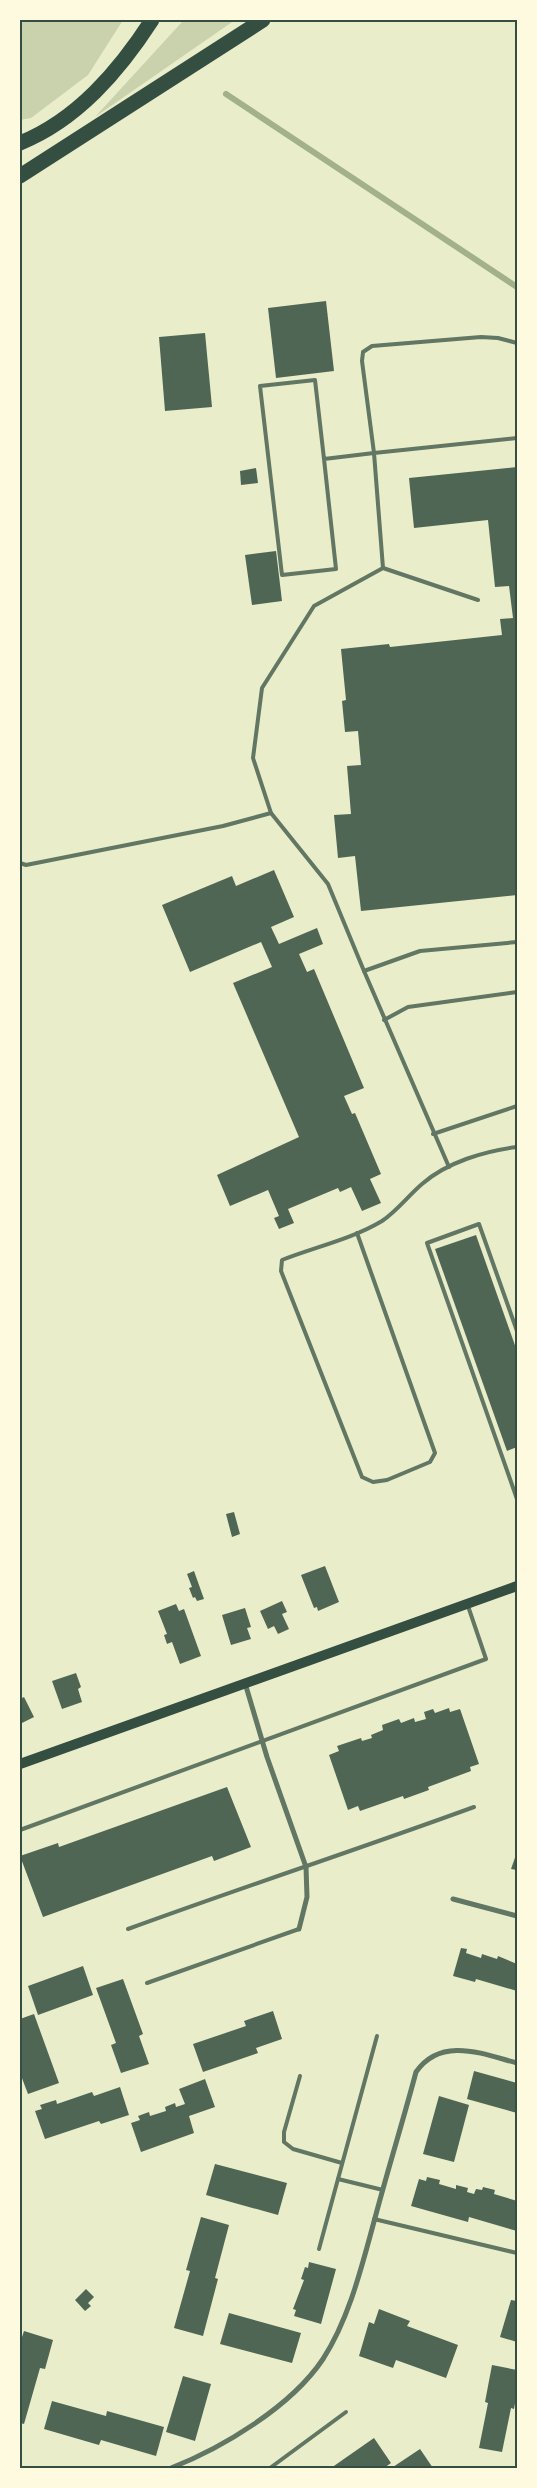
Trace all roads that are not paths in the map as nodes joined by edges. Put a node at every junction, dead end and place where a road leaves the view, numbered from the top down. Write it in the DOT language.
graph roads {
  1 [pos="152,20"];
  2 [pos="263,20"];
  3 [pos="20,143"];
  4 [pos="20,176"];
  5 [pos="517,343"];
  6 [pos="517,438"];
  7 [pos="374,453"];
  8 [pos="324,459"];
  9 [pos="383,568"];
  10 [pos="478,600"];
  11 [pos="271,813"];
  12 [pos="20,863"];
  13 [pos="517,942"];
  14 [pos="364,971"];
  15 [pos="517,992"];
  16 [pos="384,1020"];
  17 [pos="517,1106"];
  18 [pos="433,1134"];
  19 [pos="517,1147"];
  20 [pos="449,1167"];
  21 [pos="357,1233"];
  22 [pos="517,1331"];
  23 [pos="517,1499"];
  24 [pos="517,1586"];
  25 [pos="467,1603"];
  26 [pos="245,1682"];
  27 [pos="263,1741"];
  28 [pos="20,1764"];
  29 [pos="474,1807"];
  30 [pos="20,1830"];
  31 [pos="306,1866"];
  32 [pos="453,1899"];
  33 [pos="517,1916"];
  34 [pos="128,1929"];
  35 [pos="299,1929"];
  36 [pos="147,1983"];
  37 [pos="378,2036"];
  38 [pos="517,2063"];
  39 [pos="300,2076"];
  40 [pos="342,2162"];
  41 [pos="338,2179"];
  42 [pos="383,2190"];
  43 [pos="374,2219"];
  44 [pos="319,2249"];
  45 [pos="517,2253"];
  46 [pos="346,2412"];
  47 [pos="171,2468"];
  48 [pos="270,2468"];
  1 -- 3 [label="highway"];
  2 -- 4 [label="highway"];
  5 -- 7 [label="lane"];
  6 -- 7 [label="lane"];
  7 -- 8 [label="lane"];
  7 -- 9 [label="lane"];
  8 -- 8 [label="lane"];
  9 -- 10 [label="lane"];
  9 -- 11 [label="lane"];
  11 -- 12 [label="lane"];
  11 -- 14 [label="lane"];
  13 -- 14 [label="lane"];
  14 -- 16 [label="lane"];
  15 -- 16 [label="lane"];
  16 -- 18 [label="lane"];
  17 -- 18 [label="lane"];
  18 -- 20 [label="lane"];
  19 -- 20 [label="lane"];
  20 -- 21 [label="lane"];
  21 -- 21 [label="lane"];
  22 -- 23 [label="lane"];
  24 -- 25 [label="main road"];
  25 -- 26 [label="main road"];
  25 -- 27 [label="lane"];
  26 -- 27 [label="street"];
  26 -- 28 [label="main road"];
  27 -- 30 [label="lane"];
  27 -- 31 [label="street"];
  29 -- 31 [label="lane"];
  31 -- 34 [label="lane"];
  31 -- 35 [label="street"];
  32 -- 33 [label="street"];
  35 -- 36 [label="lane"];
  37 -- 40 [label="lane"];
  38 -- 42 [label="street"];
  39 -- 40 [label="lane"];
  40 -- 41 [label="lane"];
  41 -- 42 [label="lane"];
  41 -- 44 [label="lane"];
  42 -- 43 [label="street"];
  43 -- 45 [label="lane"];
  43 -- 47 [label="street"];
  46 -- 48 [label="lane"];
}
